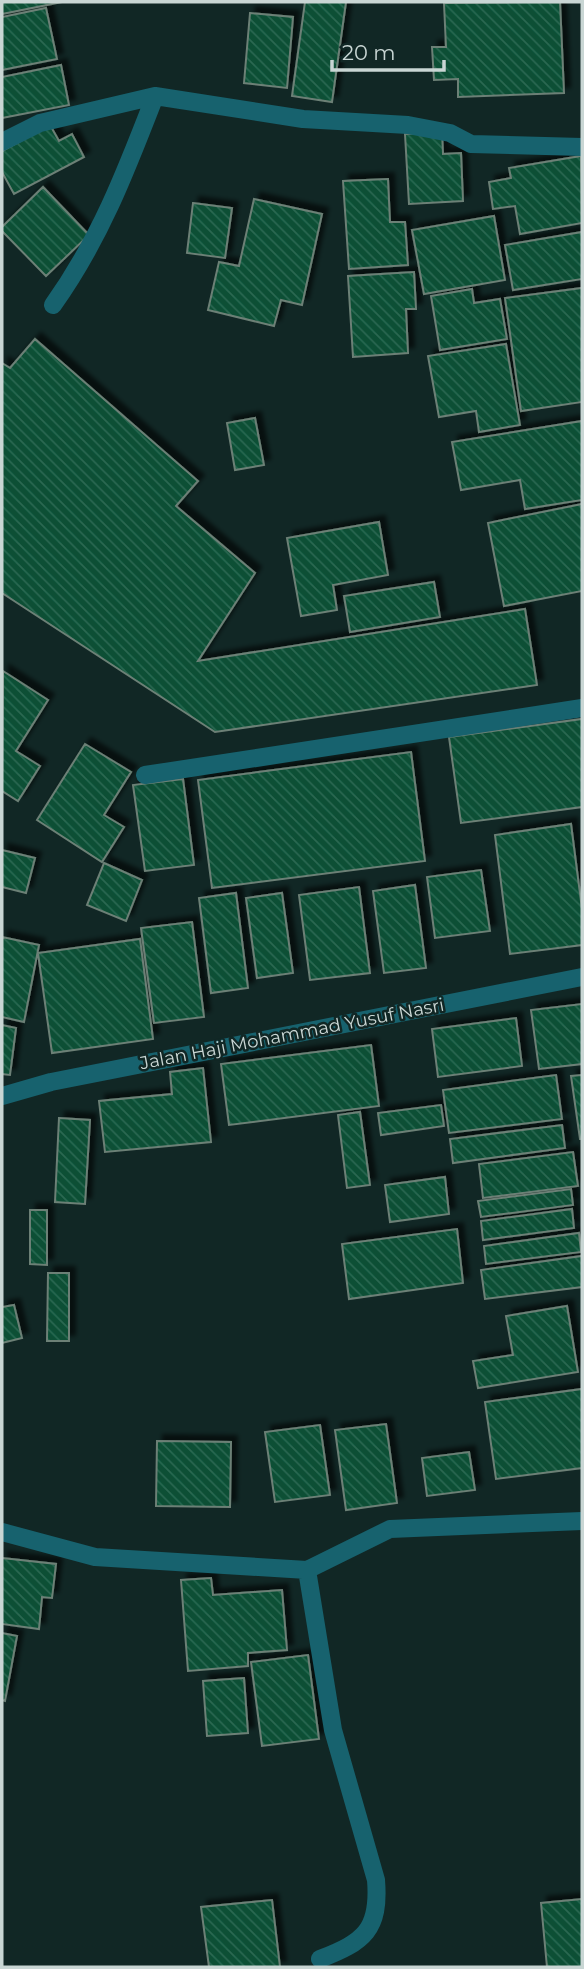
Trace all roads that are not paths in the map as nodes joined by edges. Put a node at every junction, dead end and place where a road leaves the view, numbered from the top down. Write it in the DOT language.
graph roads {
  1 [pos="155,96"];
  2 [pos="2,142"];
  3 [pos="582,147"];
  4 [pos="53,305"];
  5 [pos="582,708"];
  6 [pos="145,775"];
  7 [pos="582,977"];
  8 [pos="2,1096"];
  9 [pos="582,1521"];
  10 [pos="2,1532"];
  11 [pos="307,1570"];
  12 [pos="320,1959"];
  1 -- 2 [label="street"];
  1 -- 3 [label="street"];
  1 -- 4 [label="street"];
  5 -- 6 [label="street"];
  7 -- 8 [label="street, Jalan Haji Mohammad Yusuf Nasri"];
  9 -- 11 [label="street"];
  10 -- 11 [label="street"];
  11 -- 12 [label="street"];
}
